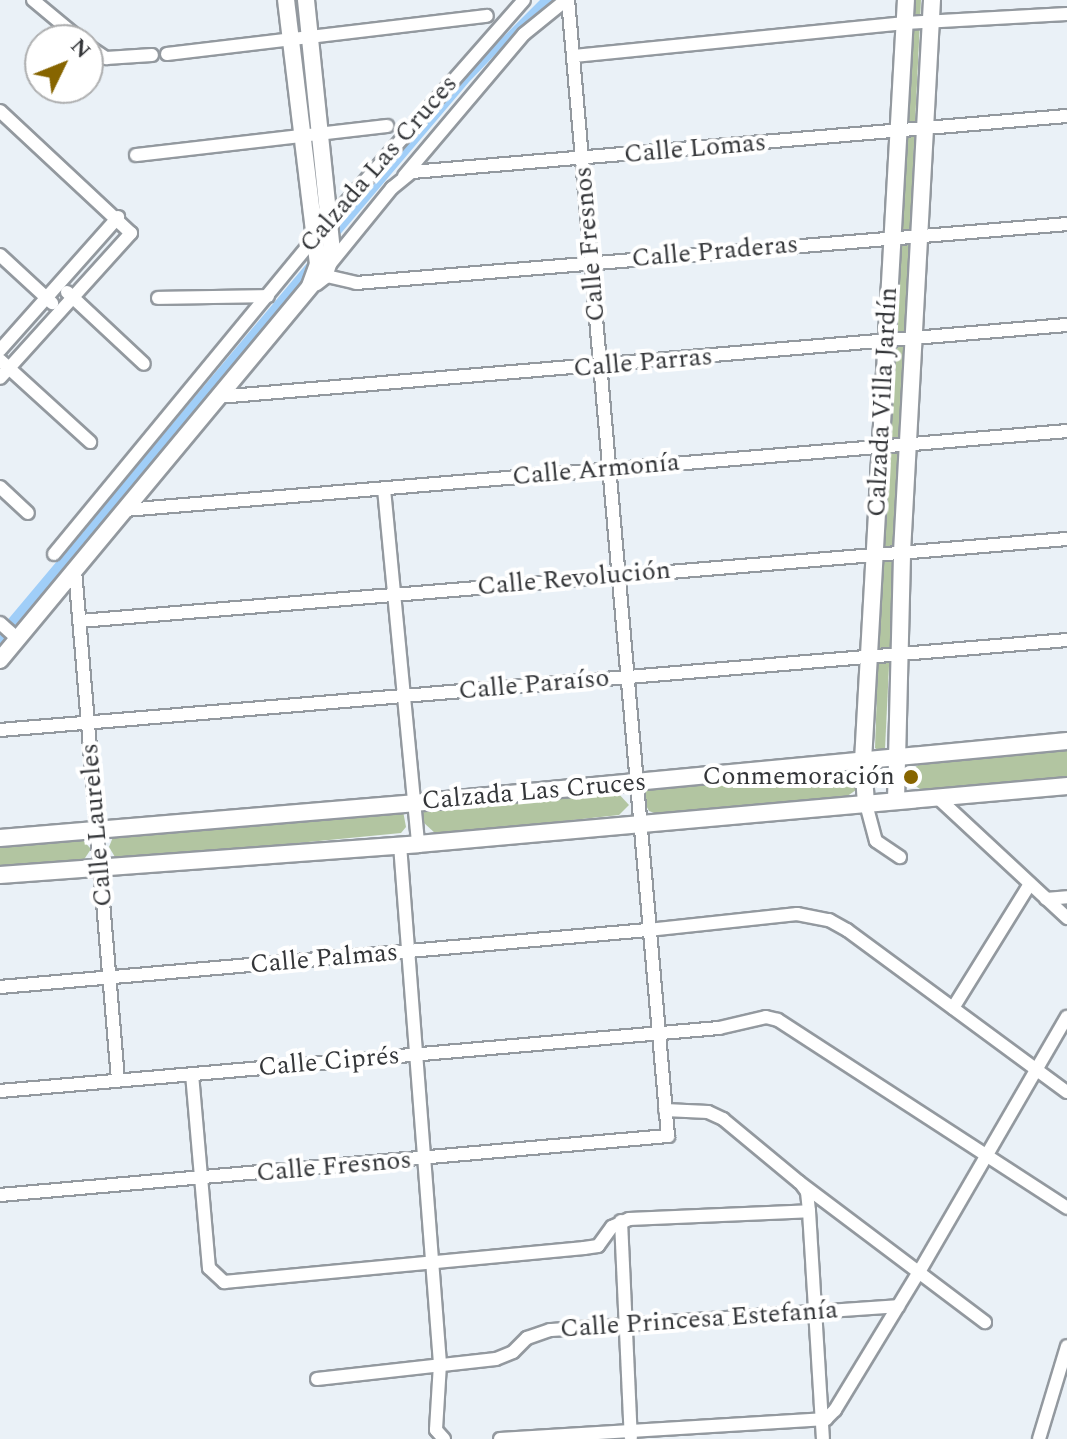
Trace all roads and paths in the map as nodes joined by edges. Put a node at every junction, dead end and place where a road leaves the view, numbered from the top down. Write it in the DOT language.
graph roads {
  1 [pos="33,0"];
  2 [pos="286,0"];
  3 [pos="306,0"];
  4 [pos="524,0"];
  5 [pos="567,0"];
  6 [pos="906,0"];
  7 [pos="932,0"];
  8 [pos="1067,14"];
  9 [pos="487,16"];
  10 [pos="905,23"];
  11 [pos="62,24"];
  12 [pos="931,24"];
  13 [pos="310,37"];
  14 [pos="291,38"];
  15 [pos="167,54"];
  16 [pos="152,55"];
  17 [pos="574,56"];
  18 [pos="104,57"];
  19 [pos="0,111"];
  20 [pos="1067,116"];
  21 [pos="387,126"];
  22 [pos="925,131"];
  23 [pos="321,133"];
  24 [pos="898,133"];
  25 [pos="302,136"];
  26 [pos="136,155"];
  27 [pos="582,158"];
  28 [pos="402,178"];
  29 [pos="118,217"];
  30 [pos="331,223"];
  31 [pos="1067,224"];
  32 [pos="919,235"];
  33 [pos="892,237"];
  34 [pos="0,255"];
  35 [pos="320,263"];
  36 [pos="591,263"];
  37 [pos="58,285"];
  38 [pos="268,296"];
  39 [pos="47,298"];
  40 [pos="73,298"];
  41 [pos="158,298"];
  42 [pos="60,311"];
  43 [pos="1067,325"];
  44 [pos="914,340"];
  45 [pos="886,342"];
  46 [pos="0,350"];
  47 [pos="144,364"];
  48 [pos="600,366"];
  49 [pos="3,369"];
  50 [pos="218,397"];
  51 [pos="1067,431"];
  52 [pos="90,442"];
  53 [pos="908,442"];
  54 [pos="881,445"];
  55 [pos="609,469"];
  56 [pos="0,487"];
  57 [pos="384,489"];
  58 [pos="125,510"];
  59 [pos="28,513"];
  60 [pos="1067,539"];
  61 [pos="902,552"];
  62 [pos="874,553"];
  63 [pos="54,554"];
  64 [pos="75,570"];
  65 [pos="618,575"];
  66 [pos="394,594"];
  67 [pos="80,621"];
  68 [pos="0,623"];
  69 [pos="18,639"];
  70 [pos="1067,640"];
  71 [pos="900,655"];
  72 [pos="869,657"];
  73 [pos="0,660"];
  74 [pos="627,678"];
  75 [pos="404,696"];
  76 [pos="89,723"];
  77 [pos="0,730"];
  78 [pos="1067,741"];
  79 [pos="895,758"];
  80 [pos="863,761"];
  81 [pos="636,782"];
  82 [pos="1067,786"];
  83 [pos="937,797"];
  84 [pos="896,801"];
  85 [pos="414,803"];
  86 [pos="866,804"];
  87 [pos="640,824"];
  88 [pos="98,830"];
  89 [pos="0,838"];
  90 [pos="418,844"];
  91 [pos="400,845"];
  92 [pos="900,857"];
  93 [pos="101,867"];
  94 [pos="0,875"];
  95 [pos="1030,884"];
  96 [pos="1067,897"];
  97 [pos="1046,899"];
  98 [pos="1067,918"];
  99 [pos="648,930"];
  100 [pos="408,952"];
  101 [pos="110,978"];
  102 [pos="0,987"];
  103 [pos="953,1008"];
  104 [pos="1067,1017"];
  105 [pos="658,1034"];
  106 [pos="416,1055"];
  107 [pos="1036,1070"];
  108 [pos="192,1074"];
  109 [pos="118,1080"];
  110 [pos="0,1091"];
  111 [pos="1067,1092"];
  112 [pos="665,1110"];
  113 [pos="986,1156"];
  114 [pos="424,1158"];
  115 [pos="201,1179"];
  116 [pos="799,1182"];
  117 [pos="0,1195"];
  118 [pos="1067,1208"];
  119 [pos="809,1211"];
  120 [pos="621,1221"];
  121 [pos="432,1263"];
  122 [pos="919,1272"];
  123 [pos="898,1306"];
  124 [pos="815,1313"];
  125 [pos="985,1322"];
  126 [pos="626,1325"];
  127 [pos="1067,1346"];
  128 [pos="440,1364"];
  129 [pos="317,1379"];
  130 [pos="822,1419"];
  131 [pos="631,1435"];
  132 [pos="443,1438"];
  133 [pos="500,1439"];
  134 [pos="823,1439"];
  135 [pos="1039,1439"];
  1 -- 11 [label="street"];
  2 -- 14 [label="street"];
  3 -- 13 [label="street"];
  4 -- 30 [label="street, Calzada Las Cruces"];
  5 -- 17 [label="street, Calle Fresnos"];
  5 -- 28 [label="street, Calzada Las Cruces"];
  6 -- 10 [label="street, Calzada Villa Jardín"];
  7 -- 12 [label="street, Calzada Villa Jardín"];
  8 -- 12 [label="street"];
  9 -- 13 [label="street"];
  10 -- 12 [label="street"];
  10 -- 17 [label="street"];
  10 -- 24 [label="street, Calzada Villa Jardín"];
  12 -- 22 [label="street, Calzada Villa Jardín"];
  13 -- 14 [label="street"];
  13 -- 23 [label="street"];
  14 -- 15 [label="street"];
  14 -- 25 [label="street"];
  16 -- 18 [label="street"];
  17 -- 27 [label="street, Calle Fresnos"];
  19 -- 29 [label="street"];
  20 -- 22 [label="street, Calle Lomas"];
  21 -- 23 [label="street"];
  22 -- 24 [label="street, Calle Lomas"];
  22 -- 32 [label="street, Calzada Villa Jardín"];
  23 -- 25 [label="street"];
  23 -- 30 [label="street"];
  24 -- 27 [label="street, Calle Lomas"];
  24 -- 33 [label="street, Calzada Villa Jardín"];
  25 -- 26 [label="street"];
  25 -- 35 [label="street"];
  27 -- 28 [label="street, Calle Lomas"];
  27 -- 36 [label="street, Calle Fresnos"];
  28 -- 35 [label="street"];
  29 -- 37 [label="street"];
  29 -- 40 [label="street"];
  30 -- 35 [label="street"];
  31 -- 32 [label="street, Calle Praderas"];
  32 -- 33 [label="street, Calle Praderas"];
  32 -- 44 [label="street, Calzada Villa Jardín"];
  33 -- 36 [label="street, Calle Praderas"];
  33 -- 45 [label="street, Calzada Villa Jardín"];
  34 -- 39 [label="street"];
  35 -- 36 [label="street, Calle Praderas"];
  35 -- 38 [label="street, Calzada Las Cruces"];
  35 -- 50 [label="street, Calzada Las Cruces"];
  36 -- 48 [label="street, Calle Fresnos"];
  37 -- 39 [label="street"];
  37 -- 40 [label="street"];
  38 -- 41 [label="street"];
  38 -- 63 [label="street, Calzada Las Cruces"];
  39 -- 42 [label="street"];
  39 -- 46 [label="street"];
  40 -- 42 [label="street"];
  40 -- 47 [label="street"];
  42 -- 49 [label="street"];
  43 -- 44 [label="street, Calle Parras"];
  44 -- 45 [label="street, Calle Parras"];
  44 -- 53 [label="street, Calzada Villa Jardín"];
  45 -- 48 [label="street, Calle Parras"];
  45 -- 54 [label="street, Calzada Villa Jardín"];
  48 -- 50 [label="street, Calle Parras"];
  48 -- 55 [label="street, Calle Fresnos"];
  49 -- 52 [label="street"];
  50 -- 58 [label="street, Calzada Las Cruces"];
  51 -- 53 [label="street, Calle Armonía"];
  53 -- 54 [label="street, Calle Armonía"];
  53 -- 61 [label="street, Calzada Villa Jardín"];
  54 -- 55 [label="street, Calle Armonía"];
  54 -- 62 [label="street, Calzada Villa Jardín"];
  55 -- 57 [label="street, Calle Armonía"];
  55 -- 65 [label="street, Calle Fresnos"];
  56 -- 59 [label="street"];
  57 -- 58 [label="street, Calle Armonía"];
  57 -- 66 [label="street"];
  58 -- 64 [label="street, Calzada Las Cruces"];
  60 -- 61 [label="street, Calle Revolución"];
  61 -- 62 [label="street, Calle Revolución"];
  61 -- 71 [label="street, Calzada Villa Jardín"];
  62 -- 65 [label="street, Calle Revolución"];
  62 -- 72 [label="street, Calzada Villa Jardín"];
  64 -- 67 [label="street, Calle Laureles"];
  64 -- 69 [label="street, Calzada Las Cruces"];
  65 -- 66 [label="street, Calle Revolución"];
  65 -- 74 [label="street, Calle Fresnos"];
  66 -- 67 [label="street, Calle Revolución"];
  66 -- 75 [label="street"];
  67 -- 76 [label="street, Calle Laureles"];
  68 -- 69 [label="street"];
  69 -- 73 [label="street, Calzada Las Cruces"];
  70 -- 71 [label="street, Calle Paraíso"];
  71 -- 72 [label="street, Calle Paraíso"];
  71 -- 79 [label="street, Calzada Villa Jardín"];
  72 -- 74 [label="street, Calle Paraíso"];
  72 -- 80 [label="street, Calzada Villa Jardín"];
  74 -- 75 [label="street, Calle Paraíso"];
  74 -- 81 [label="street, Calle Fresnos"];
  75 -- 76 [label="street, Calle Paraíso"];
  75 -- 85 [label="street"];
  76 -- 77 [label="street, Calle Paraíso"];
  76 -- 88 [label="street, Calle Laureles"];
  78 -- 79 [label="street, Calzada Las Cruces"];
  79 -- 80 [label="street, Calzada Las Cruces"];
  79 -- 84 [label="street, Calzada Villa Jardín"];
  80 -- 81 [label="street, Calzada Las Cruces"];
  80 -- 86 [label="street, Calzada Villa Jardín"];
  81 -- 85 [label="street, Calzada Las Cruces"];
  81 -- 87 [label="street, Calle Fresnos"];
  82 -- 83 [label="street, Calzada Las Cruces"];
  83 -- 84 [label="street, Calzada Las Cruces"];
  83 -- 95 [label="street"];
  84 -- 86 [label="street, Calzada Las Cruces"];
  85 -- 88 [label="street, Calzada Las Cruces"];
  85 -- 90 [label="street"];
  86 -- 87 [label="street, Calzada Las Cruces"];
  86 -- 92 [label="street"];
  87 -- 90 [label="street, Calzada Las Cruces"];
  87 -- 99 [label="street, Calle Fresnos"];
  88 -- 89 [label="street, Calzada Las Cruces"];
  88 -- 93 [label="street, Calle Laureles"];
  90 -- 91 [label="street, Calzada Las Cruces"];
  91 -- 93 [label="street, Calzada Las Cruces"];
  91 -- 100 [label="street"];
  93 -- 94 [label="street, Calzada Las Cruces"];
  93 -- 101 [label="street, Calle Laureles"];
  95 -- 97 [label="street"];
  95 -- 103 [label="street"];
  96 -- 97 [label="street"];
  97 -- 98 [label="street"];
  99 -- 100 [label="street, Calle Palmas"];
  99 -- 103 [label="street, Calle Palmas"];
  99 -- 105 [label="street, Calle Fresnos"];
  100 -- 101 [label="street, Calle Palmas"];
  100 -- 106 [label="street"];
  101 -- 102 [label="street, Calle Palmas"];
  101 -- 109 [label="street, Calle Laureles"];
  103 -- 107 [label="street, Calle Palmas"];
  104 -- 107 [label="street"];
  105 -- 106 [label="street, Calle Ciprés"];
  105 -- 112 [label="street, Calle Fresnos"];
  105 -- 113 [label="street, Calle Ciprés"];
  106 -- 108 [label="street, Calle Ciprés"];
  106 -- 114 [label="street"];
  107 -- 111 [label="street, Calle Palmas"];
  107 -- 113 [label="street"];
  108 -- 109 [label="street, Calle Ciprés"];
  108 -- 115 [label="street"];
  109 -- 110 [label="street, Calle Ciprés"];
  112 -- 114 [label="street, Calle Fresnos"];
  112 -- 116 [label="street"];
  113 -- 118 [label="street, Calle Ciprés"];
  113 -- 122 [label="street"];
  114 -- 115 [label="street, Calle Fresnos"];
  114 -- 121 [label="street"];
  115 -- 117 [label="street, Calle Fresnos"];
  115 -- 121 [label="street"];
  116 -- 119 [label="street"];
  116 -- 122 [label="street"];
  119 -- 120 [label="street"];
  119 -- 124 [label="street"];
  120 -- 121 [label="street"];
  120 -- 126 [label="street"];
  121 -- 128 [label="street"];
  122 -- 123 [label="street"];
  122 -- 125 [label="street"];
  123 -- 124 [label="street, Calle Princesa Estefanía"];
  123 -- 130 [label="street"];
  124 -- 126 [label="street, Calle Princesa Estefanía"];
  124 -- 130 [label="street"];
  126 -- 128 [label="street, Calle Princesa Estefanía"];
  126 -- 131 [label="street"];
  127 -- 135 [label="street"];
  128 -- 129 [label="street, Calle Princesa Estefanía"];
  128 -- 132 [label="street"];
  130 -- 131 [label="street"];
  130 -- 134 [label="street"];
  131 -- 133 [label="street"];
}
